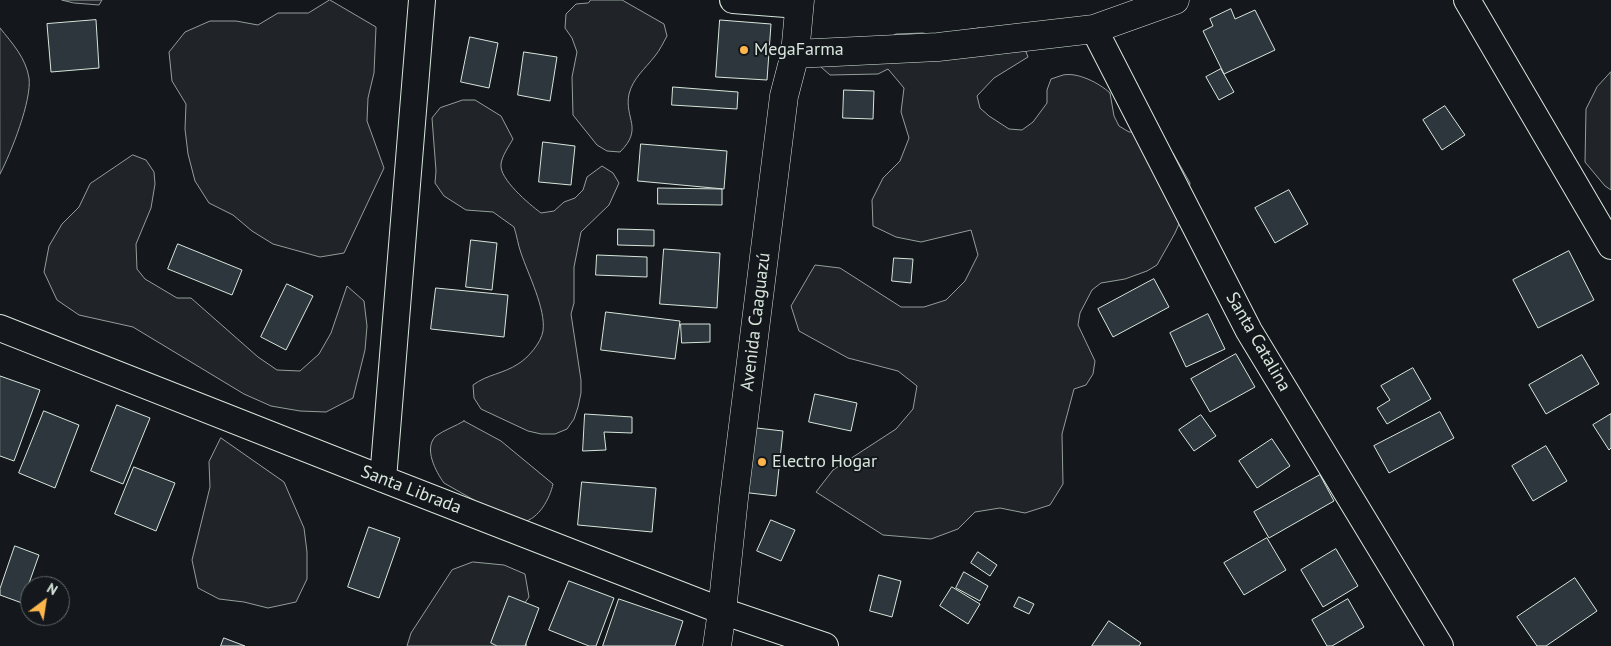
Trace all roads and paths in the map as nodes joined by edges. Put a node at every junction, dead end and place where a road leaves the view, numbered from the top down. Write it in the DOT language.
graph roads {
  1 [pos="422,0"];
  2 [pos="733,0"];
  3 [pos="1175,0"];
  4 [pos="1467,0"];
  5 [pos="799,2"];
  6 [pos="1094,29"];
  7 [pos="795,54"];
  8 [pos="1611,246"];
  9 [pos="0,328"];
  10 [pos="383,479"];
  11 [pos="722,611"];
  12 [pos="717,646"];
  13 [pos="825,646"];
  14 [pos="1440,646"];
  1 -- 10 [label="street"];
  2 -- 5 [label="street"];
  3 -- 6 [label="street"];
  4 -- 8 [label="street"];
  5 -- 7 [label="street, Avenida Caaguazú"];
  6 -- 7 [label="street"];
  6 -- 14 [label="street, Santa Catalina"];
  7 -- 11 [label="street, Avenida Caaguazú"];
  9 -- 10 [label="street, Santa Librada"];
  10 -- 11 [label="street, Santa Librada"];
  11 -- 12 [label="street, Avenida Caaguazú"];
  11 -- 13 [label="street, Santa Librada"];
}
